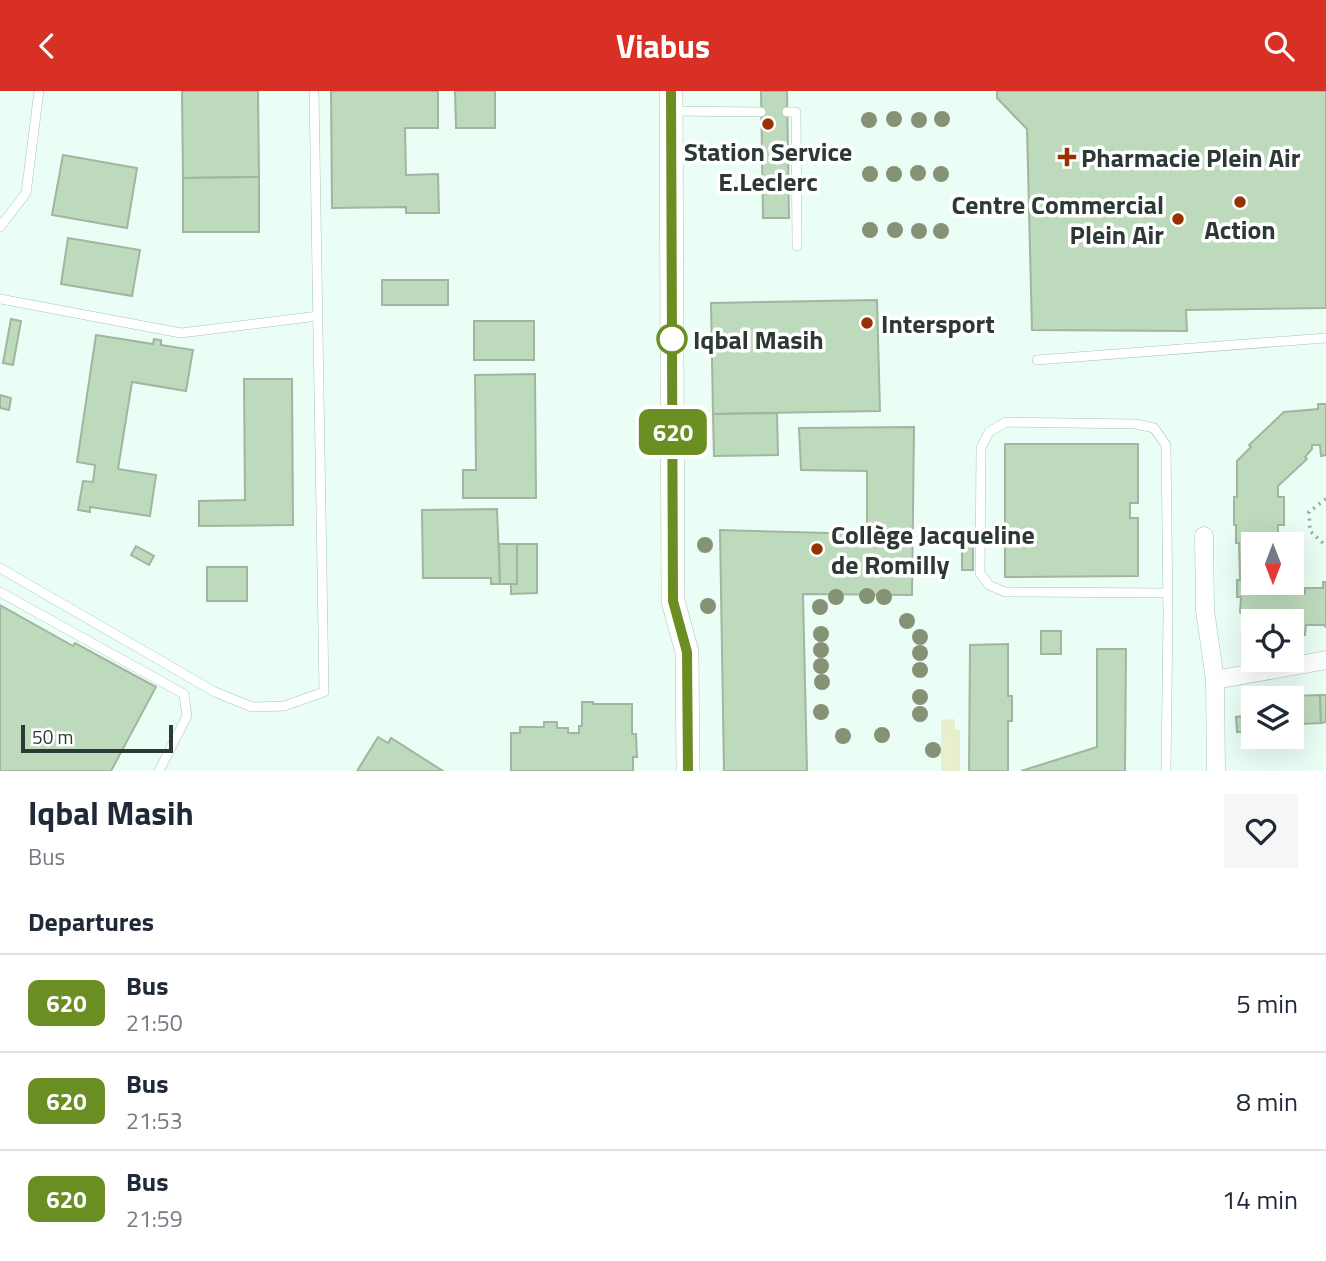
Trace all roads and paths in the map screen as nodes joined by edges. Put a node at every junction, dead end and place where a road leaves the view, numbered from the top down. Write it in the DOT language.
graph roads {
  1 [pos="38,91"];
  2 [pos="314,91"];
  3 [pos="671,101"];
  4 [pos="761,112"];
  5 [pos="788,112"];
  6 [pos="0,227"];
  7 [pos="797,246"];
  8 [pos="0,299"];
  9 [pos="318,316"];
  10 [pos="1326,338"];
  11 [pos="1037,360"];
  12 [pos="1326,499"];
  13 [pos="1205,536"];
  14 [pos="1326,546"];
  15 [pos="0,568"];
  16 [pos="0,592"];
  17 [pos="1167,593"];
  18 [pos="1326,660"];
  19 [pos="1214,680"];
  20 [pos="159,771"];
  21 [pos="688,771"];
  22 [pos="1166,771"];
  23 [pos="1216,771"];
  1 -- 6 [label="lane"];
  2 -- 9 [label="lane"];
  3 -- 4 [label="lane"];
  3 -- 21 [label="street"];
  5 -- 7 [label="lane"];
  8 -- 9 [label="lane"];
  9 -- 15 [label="lane"];
  10 -- 11 [label="lane"];
  12 -- 14 [label="path"];
  13 -- 19 [label="street"];
  16 -- 20 [label="lane"];
  17 -- 17 [label="lane"];
  17 -- 22 [label="lane"];
  18 -- 19 [label="street"];
  19 -- 23 [label="street"];
}
